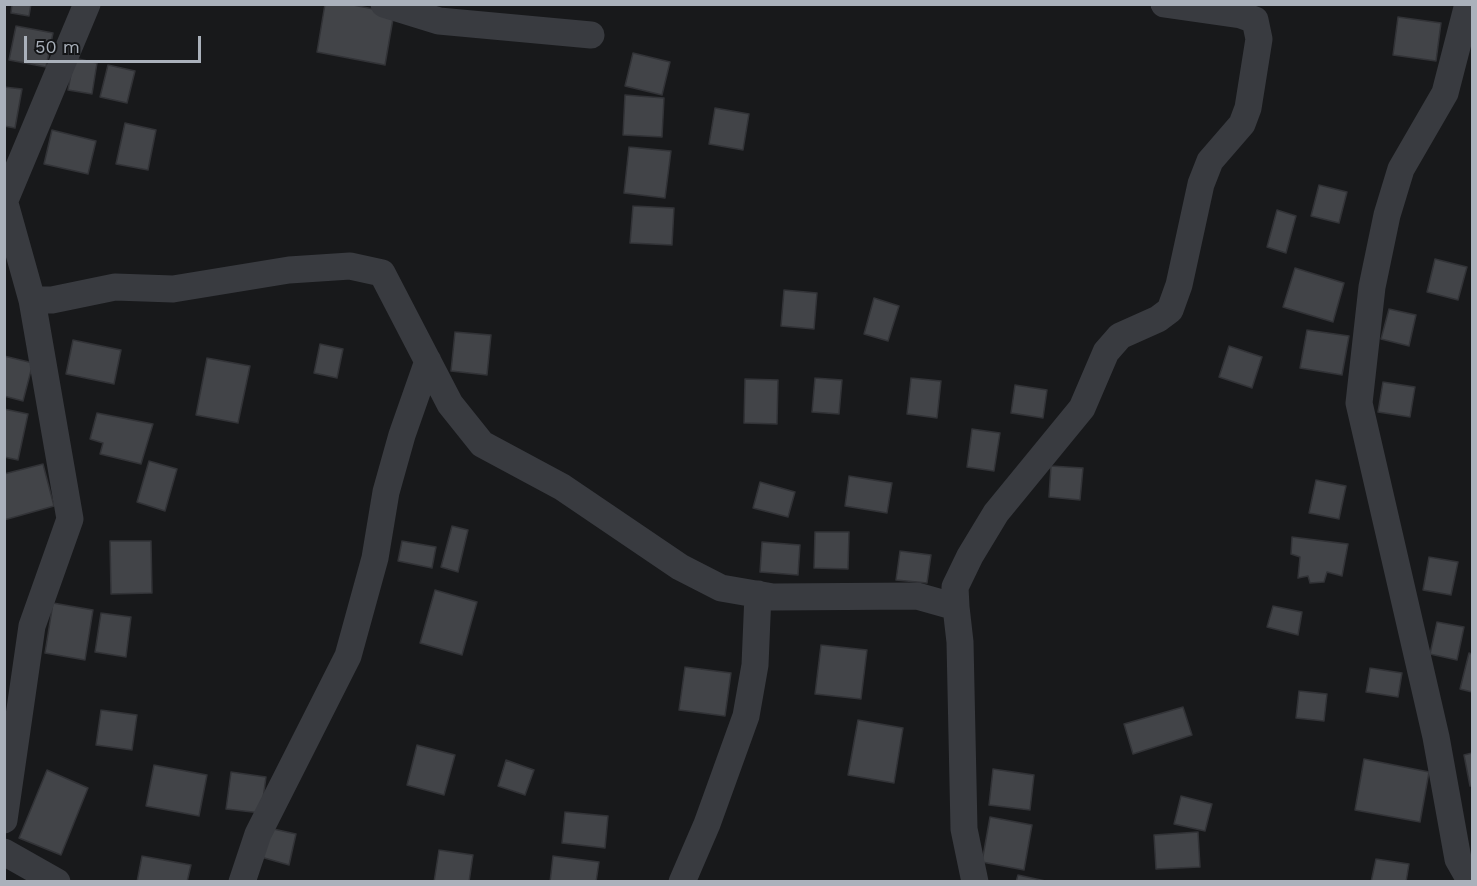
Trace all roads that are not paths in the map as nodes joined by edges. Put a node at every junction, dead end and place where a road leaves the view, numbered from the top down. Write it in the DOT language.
graph roads {
  1 [pos="87,4"];
  2 [pos="384,4"];
  3 [pos="1164,4"];
  4 [pos="1468,4"];
  5 [pos="591,35"];
  6 [pos="5,200"];
  7 [pos="32,300"];
  8 [pos="428,361"];
  9 [pos="758,594"];
  10 [pos="956,607"];
  11 [pos="4,820"];
  12 [pos="4,852"];
  13 [pos="252,876"];
  14 [pos="57,882"];
  15 [pos="682,882"];
  16 [pos="975,882"];
  17 [pos="1471,882"];
  1 -- 6 [label="street"];
  2 -- 5 [label="street"];
  3 -- 10 [label="street"];
  4 -- 17 [label="street"];
  6 -- 7 [label="street"];
  7 -- 8 [label="street"];
  7 -- 11 [label="street"];
  8 -- 9 [label="street"];
  8 -- 13 [label="street"];
  9 -- 10 [label="street"];
  9 -- 15 [label="street"];
  10 -- 16 [label="street"];
  12 -- 14 [label="street"];
}
